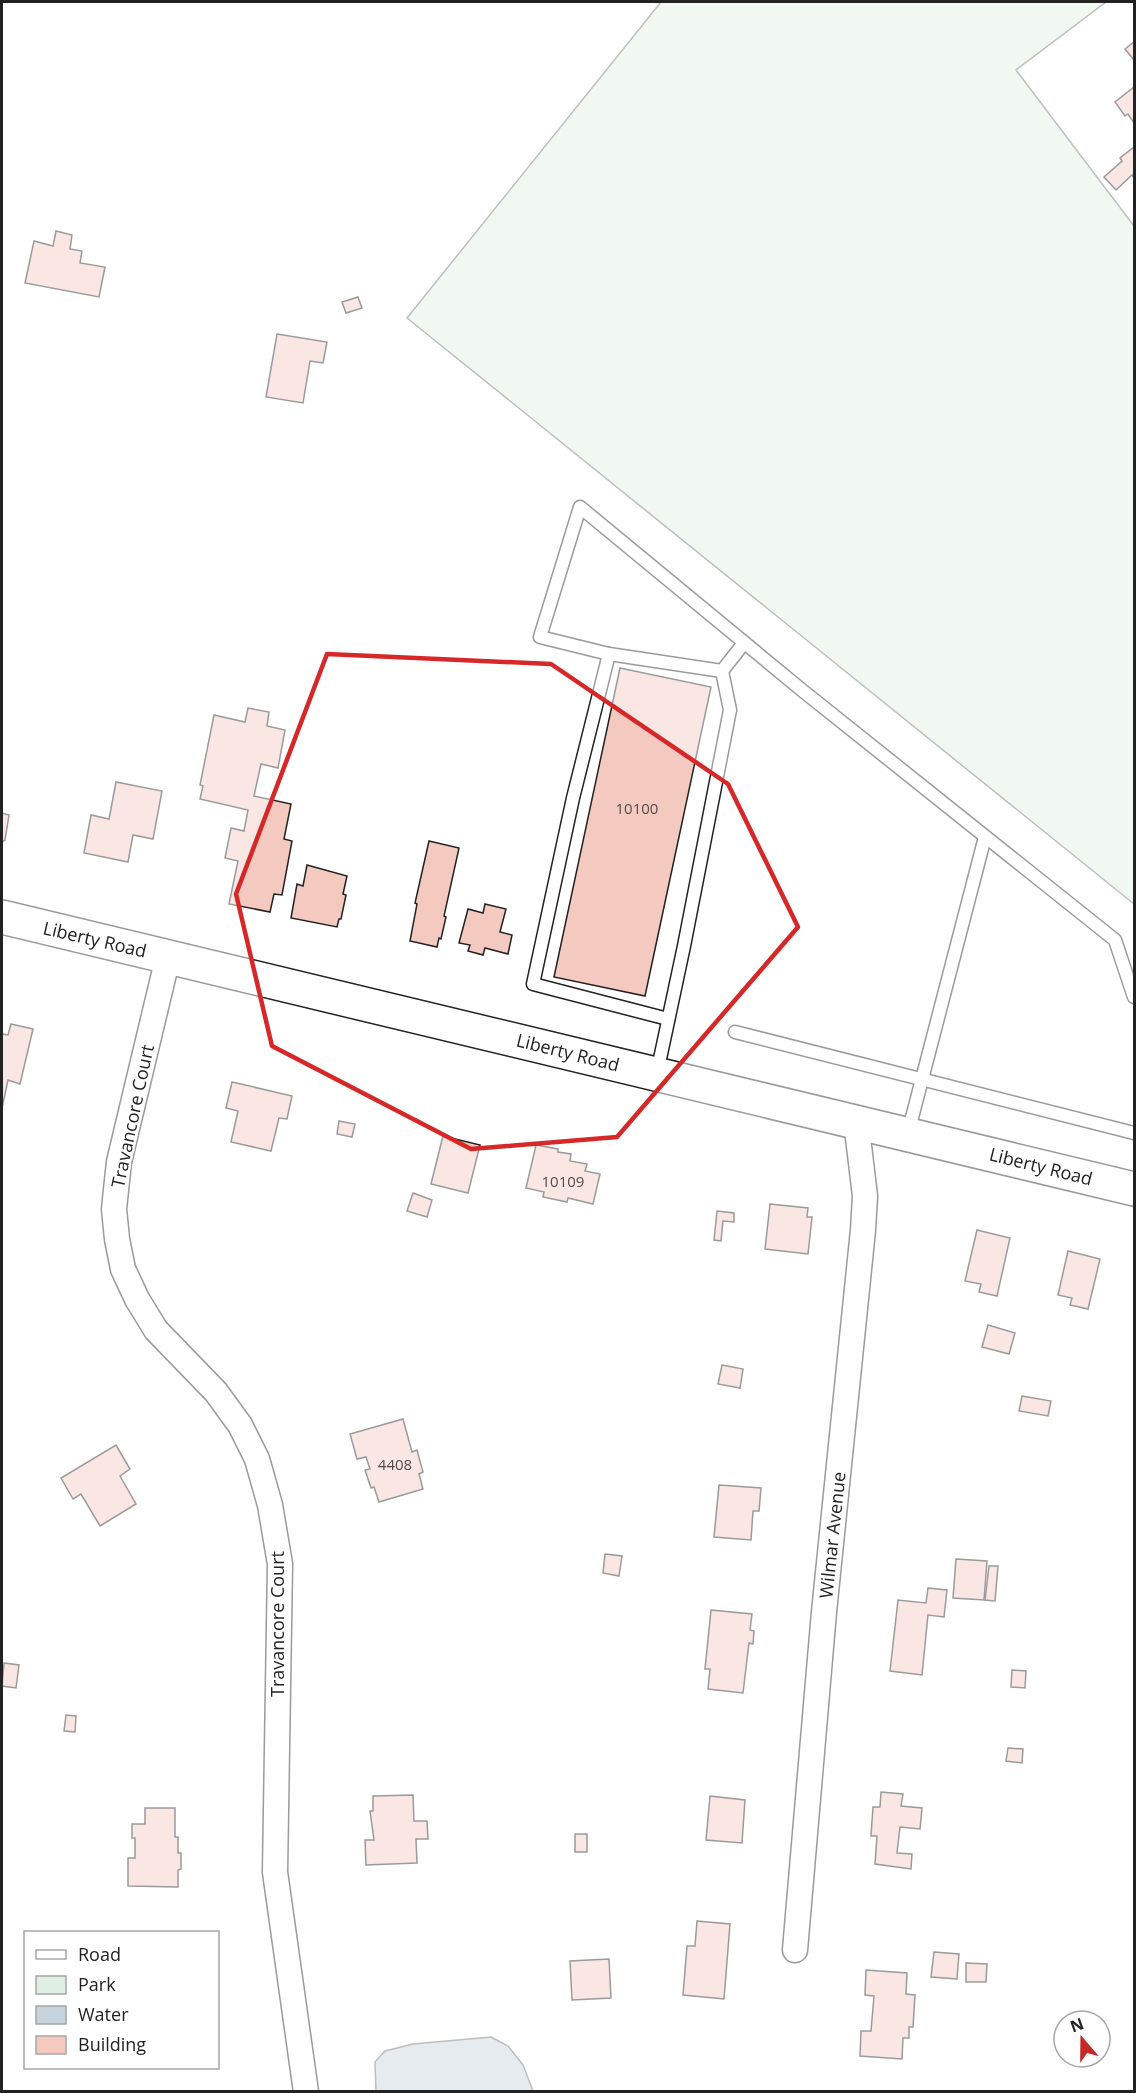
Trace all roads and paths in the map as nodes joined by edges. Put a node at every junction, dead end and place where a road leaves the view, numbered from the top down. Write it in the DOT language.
graph roads {
  1 [pos="744,643"];
  2 [pos="609,654"];
  3 [pos="722,671"];
  4 [pos="985,837"];
  5 [pos="2,917"];
  6 [pos="168,957"];
  7 [pos="1134,997"];
  8 [pos="668,1019"];
  9 [pos="735,1032"];
  10 [pos="657,1074"];
  11 [pos="922,1080"];
  12 [pos="856,1121"];
  13 [pos="1134,1132"];
  14 [pos="908,1134"];
  15 [pos="1134,1189"];
  16 [pos="795,1950"];
  17 [pos="306,2091"];
  1 -- 2 [label="lane"];
  1 -- 3 [label="lane"];
  1 -- 4 [label="lane"];
  2 -- 3 [label="lane"];
  2 -- 8 [label="lane"];
  3 -- 8 [label="lane"];
  4 -- 7 [label="lane"];
  4 -- 11 [label="lane"];
  5 -- 6 [label="main road, Liberty Road"];
  6 -- 10 [label="main road, Liberty Road"];
  6 -- 17 [label="street, Travancore Court"];
  8 -- 10 [label="lane"];
  9 -- 11 [label="lane"];
  10 -- 12 [label="main road, Liberty Road"];
  11 -- 13 [label="lane"];
  11 -- 14 [label="lane"];
  12 -- 14 [label="main road, Liberty Road"];
  12 -- 16 [label="street, Wilmar Avenue"];
  14 -- 15 [label="main road, Liberty Road"];
}
